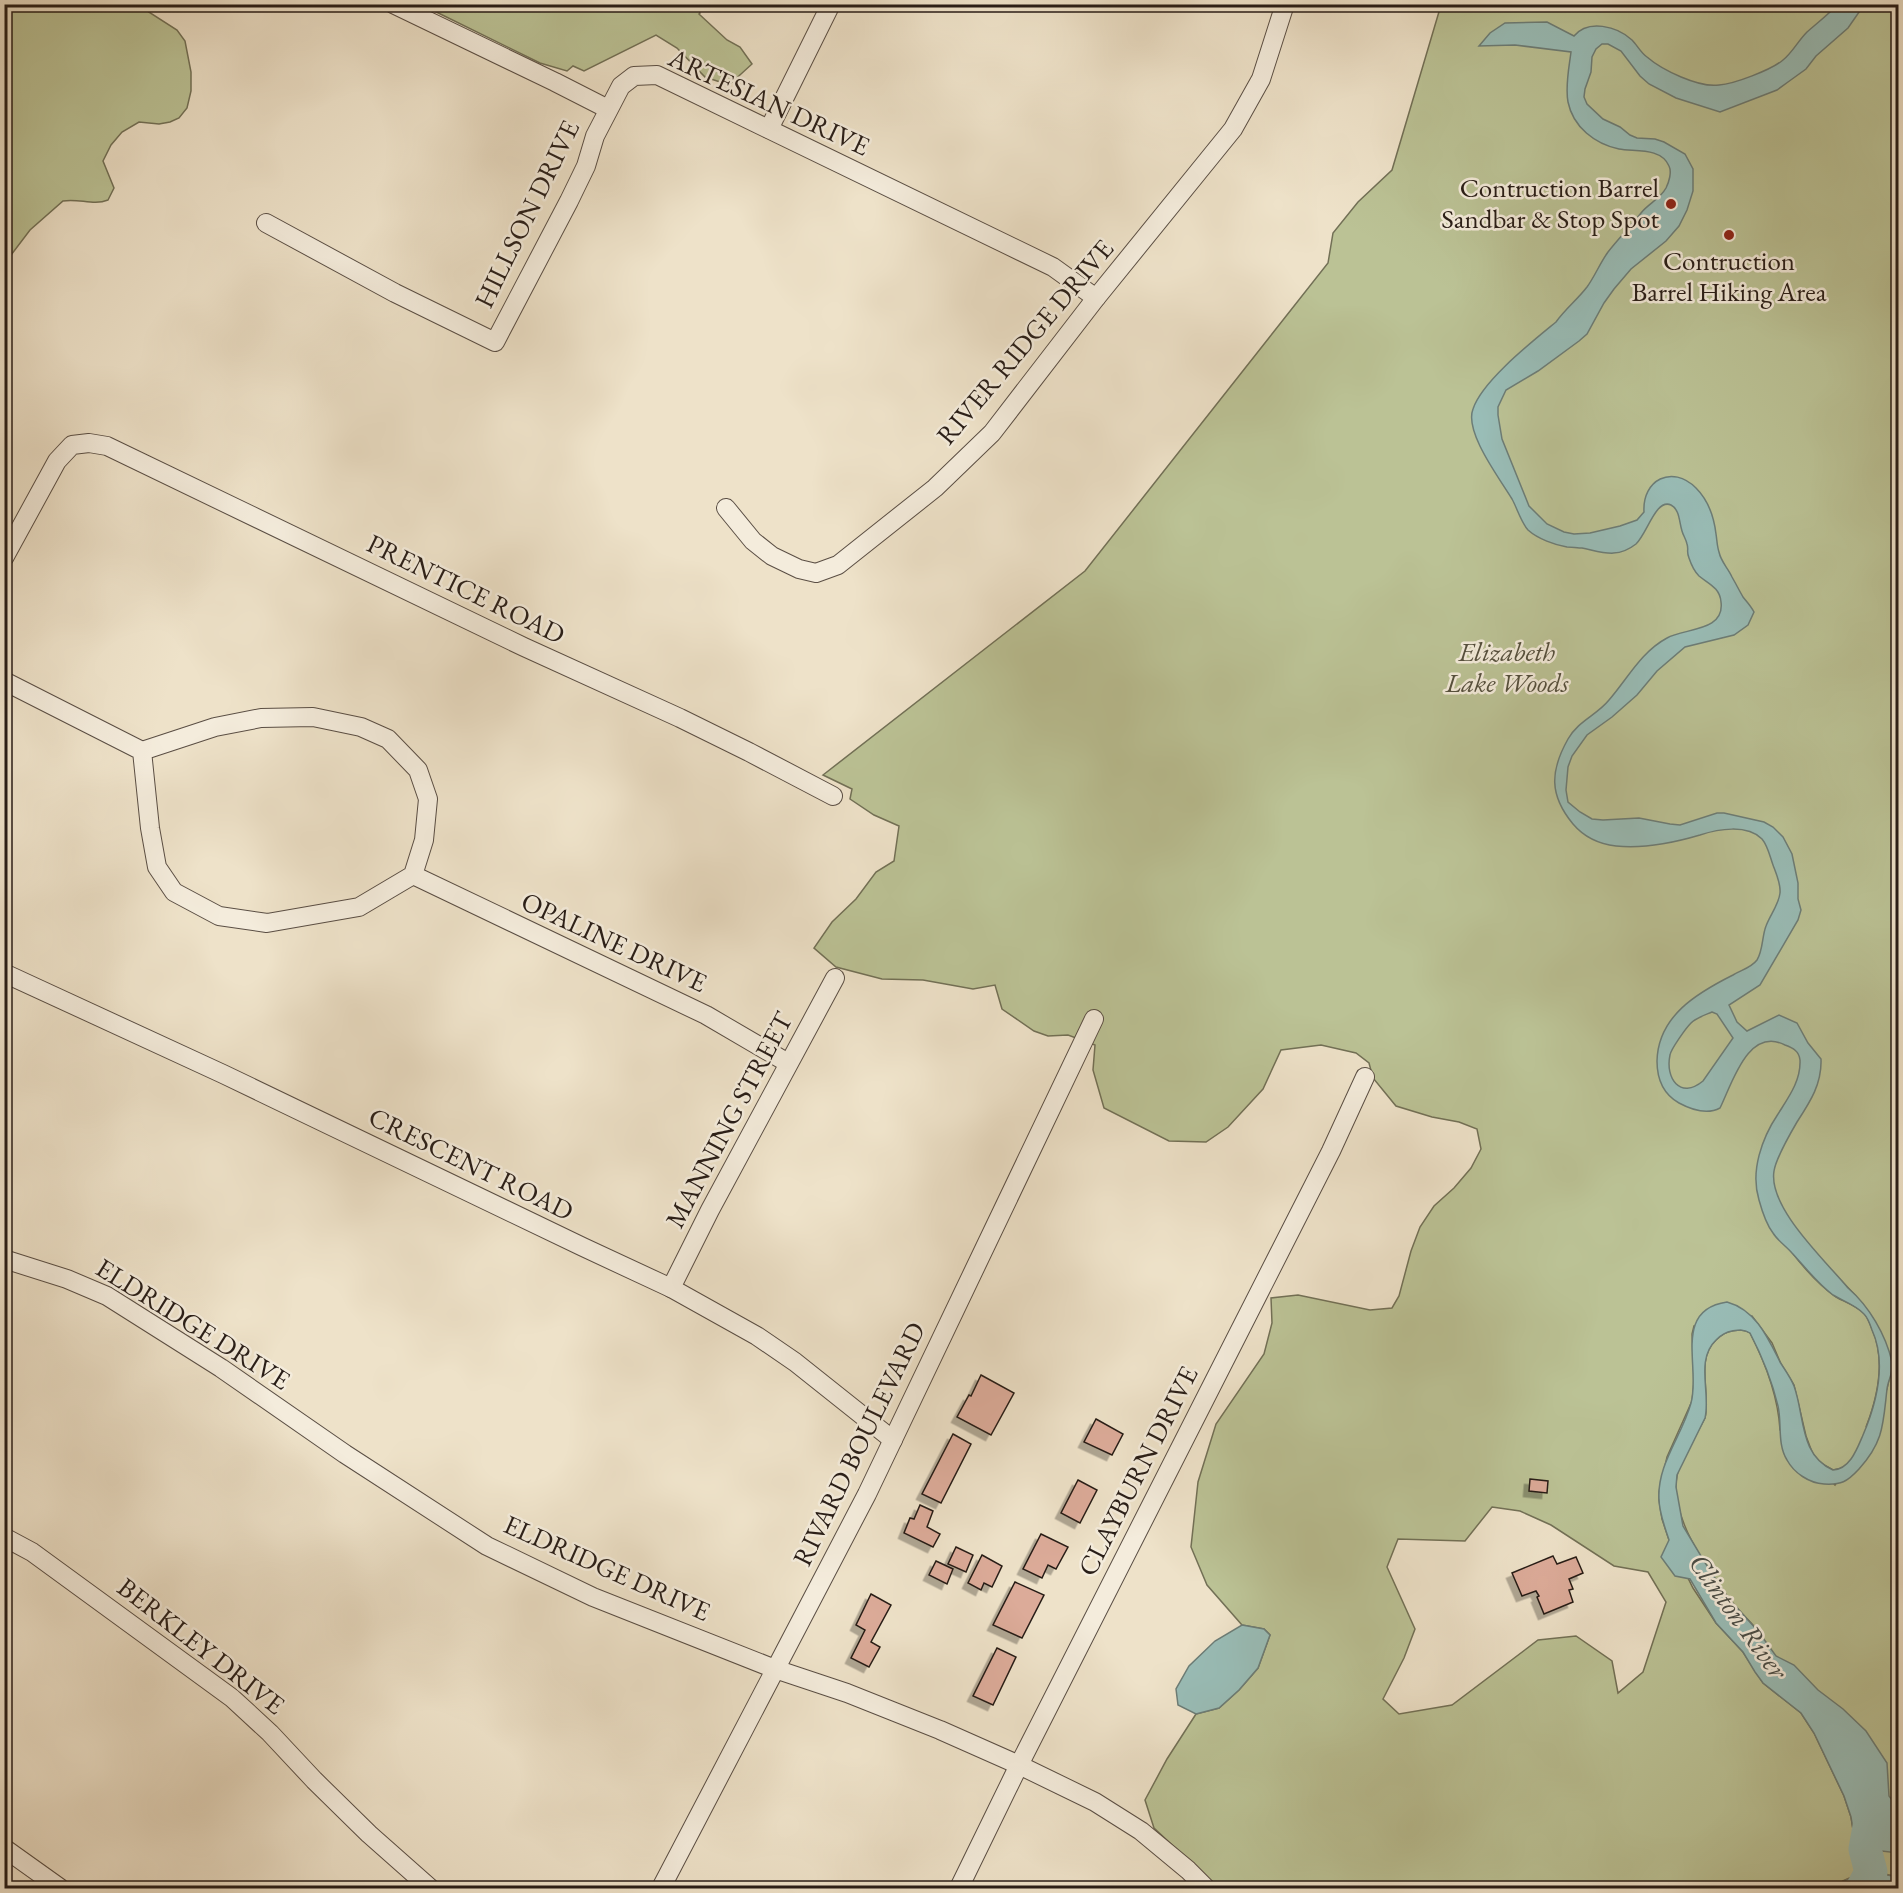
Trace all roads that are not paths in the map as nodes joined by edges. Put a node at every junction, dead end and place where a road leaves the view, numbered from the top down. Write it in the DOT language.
graph roads {
  1 [pos="393,4"];
  2 [pos="831,4"];
  3 [pos="1285,4"];
  4 [pos="608,109"];
  5 [pos="769,129"];
  6 [pos="266,223"];
  7 [pos="1096,298"];
  8 [pos="726,508"];
  9 [pos="4,558"];
  10 [pos="4,681"];
  11 [pos="142,752"];
  12 [pos="833,796"];
  13 [pos="413,875"];
  14 [pos="4,973"];
  15 [pos="835,978"];
  16 [pos="1094,1019"];
  17 [pos="788,1063"];
  18 [pos="1365,1077"];
  19 [pos="4,1258"];
  20 [pos="671,1288"];
  21 [pos="893,1440"];
  22 [pos="4,1537"];
  23 [pos="775,1669"];
  24 [pos="1019,1765"];
  25 [pos="4,1848"];
  26 [pos="60,1888"];
  27 [pos="430,1888"];
  28 [pos="661,1888"];
  29 [pos="959,1888"];
  30 [pos="1206,1888"];
  1 -- 4 [label="street"];
  2 -- 5 [label="street"];
  3 -- 7 [label="street, RIVER RIDGE DRIVE"];
  4 -- 5 [label="street, ARTESIAN DRIVE"];
  4 -- 6 [label="street, HILLSON DRIVE"];
  5 -- 7 [label="street, ARTESIAN DRIVE"];
  7 -- 8 [label="street, RIVER RIDGE DRIVE"];
  9 -- 12 [label="street, PRENTICE ROAD"];
  10 -- 11 [label="street"];
  11 -- 13 [label="street"];
  11 -- 13 [label="street"];
  13 -- 17 [label="street, OPALINE DRIVE"];
  14 -- 20 [label="street, CRESCENT ROAD"];
  15 -- 17 [label="street, MANNING STREET"];
  16 -- 21 [label="street, RIVARD BOULEVARD"];
  17 -- 20 [label="street, MANNING STREET"];
  18 -- 24 [label="street, CLAYBURN DRIVE"];
  19 -- 23 [label="street, ELDRIDGE DRIVE"];
  20 -- 21 [label="street, CRESCENT ROAD"];
  21 -- 23 [label="street, RIVARD BOULEVARD"];
  22 -- 27 [label="street, BERKLEY DRIVE"];
  23 -- 24 [label="street, ELDRIDGE DRIVE"];
  23 -- 28 [label="street, RIVARD BOULEVARD"];
  24 -- 29 [label="street, CLAYBURN DRIVE"];
  24 -- 30 [label="street, ELDRIDGE DRIVE"];
  25 -- 26 [label="street"];
}
